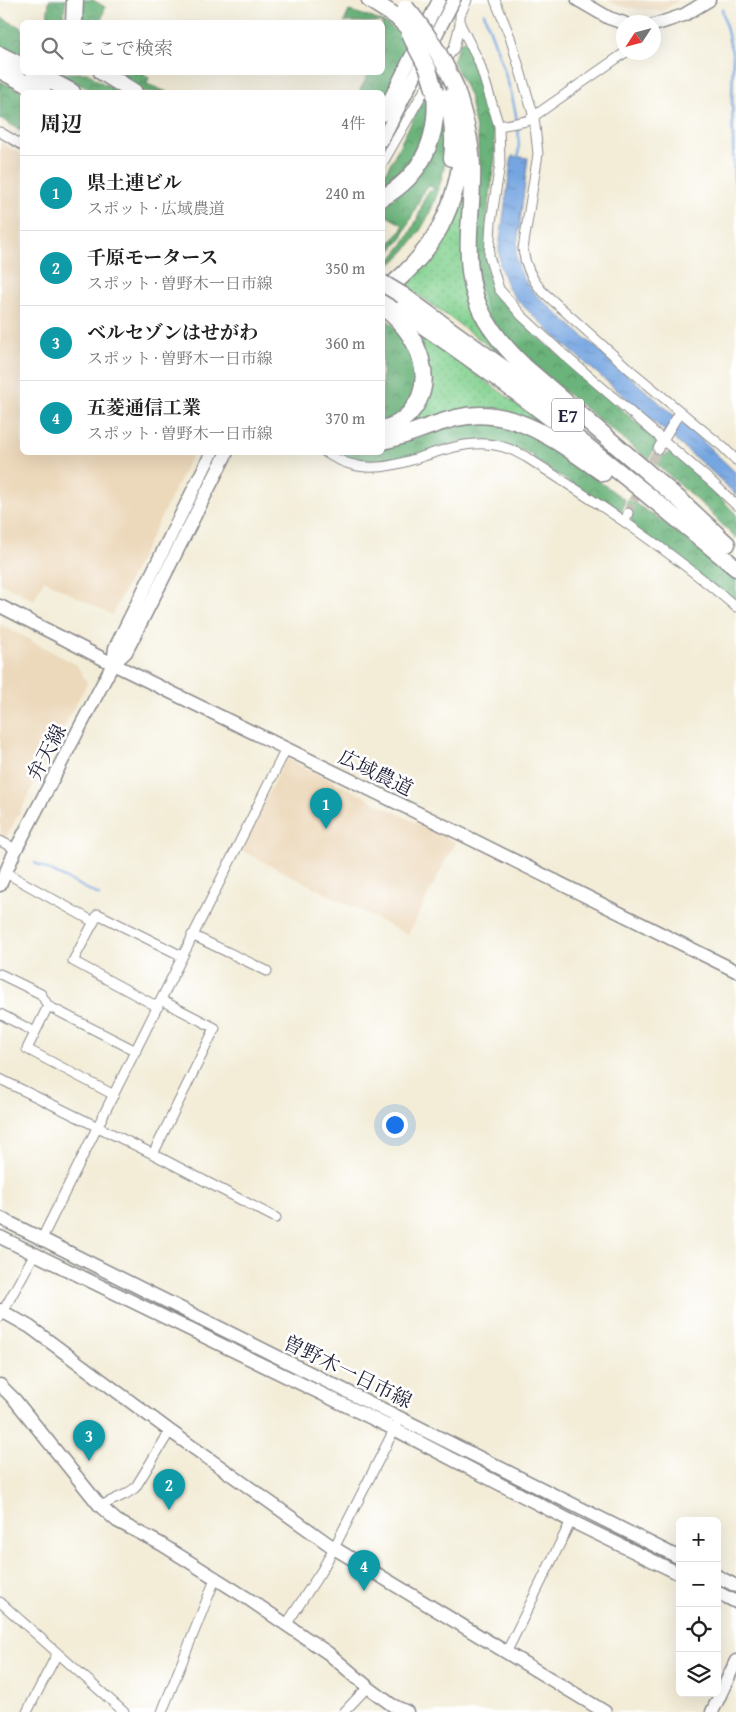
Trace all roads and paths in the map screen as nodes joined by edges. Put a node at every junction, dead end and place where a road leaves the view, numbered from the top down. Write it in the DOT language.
graph roads {
  1 [pos="75,0"];
  2 [pos="370,0"];
  3 [pos="439,0"];
  4 [pos="454,0"];
  5 [pos="467,0"];
  6 [pos="495,0"];
  7 [pos="578,0"];
  8 [pos="709,0"];
  9 [pos="401,8"];
  10 [pos="74,20"];
  11 [pos="616,20"];
  12 [pos="661,23"];
  13 [pos="460,24"];
  14 [pos="0,55"];
  15 [pos="616,59"];
  16 [pos="20,65"];
  17 [pos="0,70"];
  18 [pos="40,75"];
  19 [pos="107,75"];
  20 [pos="445,89"];
  21 [pos="38,90"];
  22 [pos="68,90"];
  23 [pos="131,90"];
  24 [pos="385,108"];
  25 [pos="530,119"];
  26 [pos="502,125"];
  27 [pos="0,132"];
  28 [pos="385,134"];
  29 [pos="20,144"];
  30 [pos="385,159"];
  31 [pos="385,197"];
  32 [pos="385,279"];
  33 [pos="385,290"];
  34 [pos="385,290"];
  35 [pos="390,304"];
  36 [pos="680,412"];
  37 [pos="385,428"];
  38 [pos="664,438"];
  39 [pos="385,440"];
  40 [pos="658,450"];
  41 [pos="211,455"];
  42 [pos="225,455"];
  43 [pos="330,455"];
  44 [pos="736,460"];
  45 [pos="736,506"];
  46 [pos="628,513"];
  47 [pos="625,522"];
  48 [pos="726,548"];
  49 [pos="736,568"];
  50 [pos="0,606"];
  51 [pos="736,606"];
  52 [pos="113,664"];
  53 [pos="286,749"];
  54 [pos="0,841"];
  55 [pos="16,849"];
  56 [pos="6,873"];
  57 [pos="0,885"];
  58 [pos="94,922"];
  59 [pos="192,935"];
  60 [pos="182,956"];
  61 [pos="267,971"];
  62 [pos="736,971"];
  63 [pos="0,974"];
  64 [pos="159,1004"];
  65 [pos="48,1006"];
  66 [pos="0,1014"];
  67 [pos="35,1032"];
  68 [pos="136,1052"];
  69 [pos="0,1079"];
  70 [pos="114,1095"];
  71 [pos="98,1126"];
  72 [pos="154,1154"];
  73 [pos="0,1218"];
  74 [pos="276,1218"];
  75 [pos="0,1237"];
  76 [pos="42,1238"];
  77 [pos="35,1253"];
  78 [pos="1,1313"];
  79 [pos="0,1385"];
  80 [pos="400,1417"];
  81 [pos="394,1429"];
  82 [pos="170,1431"];
  83 [pos="100,1506"];
  84 [pos="571,1521"];
  85 [pos="334,1548"];
  86 [pos="676,1556"];
  87 [pos="676,1572"];
  88 [pos="216,1578"];
  89 [pos="721,1578"];
  90 [pos="736,1586"];
  91 [pos="721,1594"];
  92 [pos="0,1602"];
  93 [pos="736,1602"];
  94 [pos="286,1624"];
  95 [pos="506,1653"];
  96 [pos="57,1654"];
  97 [pos="736,1661"];
  98 [pos="369,1688"];
  99 [pos="27,1712"];
  100 [pos="124,1712"];
  101 [pos="162,1712"];
  102 [pos="344,1712"];
  103 [pos="407,1712"];
  104 [pos="605,1712"];
  105 [pos="712,1712"];
  1 -- 10 [label="highway"];
  2 -- 9 [label="highway"];
  3 -- 24 [label="street"];
  4 -- 28 [label="street"];
  5 -- 13 [label="street"];
  6 -- 25 [label="street"];
  7 -- 11 [label="street"];
  8 -- 12 [label="street"];
  9 -- 20 [label="highway, bridge"];
  13 -- 26 [label="street"];
  13 -- 30 [label="street"];
  14 -- 16 [label="highway"];
  15 -- 25 [label="street"];
  17 -- 21 [label="highway"];
  18 -- 22 [label="highway"];
  19 -- 23 [label="highway"];
  20 -- 31 [label="highway"];
  20 -- 32 [label="highway"];
  20 -- 33 [label="highway"];
  20 -- 48 [label="highway"];
  25 -- 26 [label="street"];
  25 -- 36 [label="street"];
  26 -- 38 [label="street"];
  27 -- 29 [label="street"];
  34 -- 35 [label="highway, E7, bridge"];
  35 -- 37 [label="highway"];
  35 -- 48 [label="highway, E7"];
  36 -- 38 [label="street"];
  36 -- 44 [label="street"];
  38 -- 40 [label="street"];
  38 -- 45 [label="street"];
  39 -- 48 [label="highway"];
  41 -- 52 [label="street, 弁天線"];
  42 -- 52 [label="street, 弁天線"];
  43 -- 47 [label="street"];
  46 -- 47 [label="street"];
  47 -- 51 [label="street"];
  48 -- 49 [label="highway, E7"];
  50 -- 52 [label="street, 広域農道"];
  52 -- 53 [label="street, 広域農道"];
  52 -- 55 [label="street, 弁天線"];
  53 -- 59 [label="street"];
  53 -- 62 [label="street, 広域農道"];
  54 -- 55 [label="street"];
  55 -- 56 [label="street, 弁天線"];
  56 -- 57 [label="street, 弁天線"];
  56 -- 58 [label="street"];
  58 -- 60 [label="street"];
  58 -- 64 [label="street"];
  59 -- 60 [label="street"];
  59 -- 61 [label="street"];
  60 -- 64 [label="street"];
  63 -- 65 [label="street"];
  64 -- 68 [label="street"];
  64 -- 72 [label="street"];
  65 -- 67 [label="street"];
  65 -- 68 [label="street"];
  66 -- 67 [label="street"];
  67 -- 70 [label="street"];
  68 -- 70 [label="street"];
  69 -- 71 [label="street"];
  70 -- 71 [label="street"];
  71 -- 72 [label="street"];
  71 -- 76 [label="street"];
  72 -- 74 [label="street"];
  73 -- 76 [label="street, 曽野木一日市線"];
  75 -- 77 [label="street, 曽野木一日市線"];
  76 -- 80 [label="street, 曽野木一日市線"];
  77 -- 78 [label="street"];
  77 -- 81 [label="street, 曽野木一日市線"];
  78 -- 82 [label="street"];
  79 -- 83 [label="street"];
  80 -- 81 [label="street"];
  80 -- 86 [label="street, 曽野木一日市線"];
  81 -- 84 [label="street, 曽野木一日市線"];
  81 -- 85 [label="street"];
  82 -- 83 [label="street"];
  82 -- 85 [label="street"];
  83 -- 88 [label="street"];
  84 -- 87 [label="street, 曽野木一日市線"];
  84 -- 95 [label="street"];
  85 -- 94 [label="street"];
  85 -- 95 [label="street"];
  88 -- 94 [label="street"];
  88 -- 101 [label="street"];
  89 -- 90 [label="street"];
  91 -- 93 [label="street"];
  92 -- 96 [label="street"];
  94 -- 98 [label="street"];
  95 -- 104 [label="street"];
  96 -- 99 [label="street"];
  96 -- 100 [label="street"];
  97 -- 105 [label="street"];
  98 -- 102 [label="street"];
  98 -- 103 [label="street"];
}
